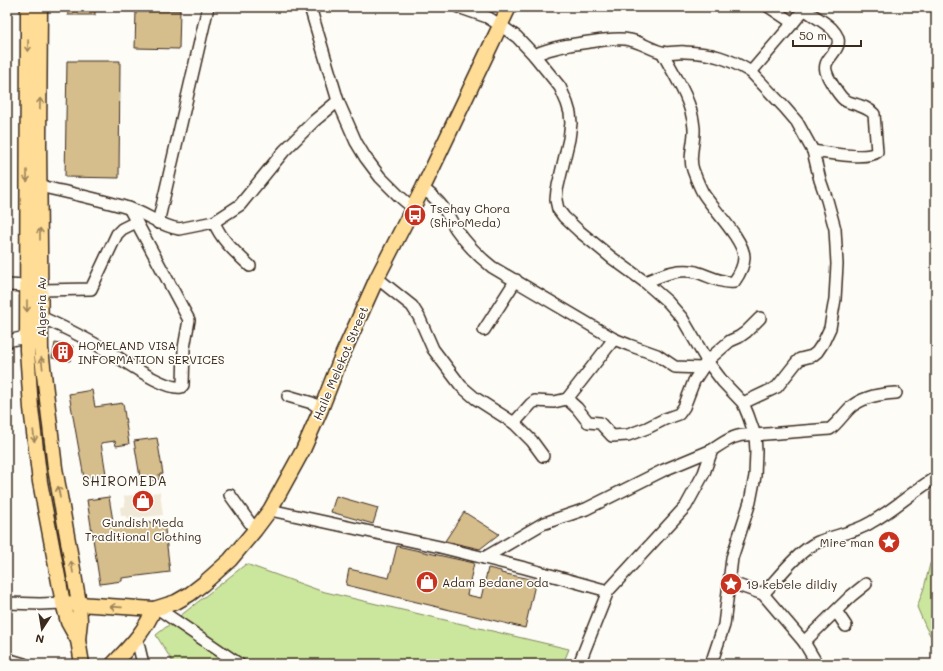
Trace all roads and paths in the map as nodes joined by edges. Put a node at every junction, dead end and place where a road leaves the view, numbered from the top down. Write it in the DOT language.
graph roads {
  1 [pos="28,7"];
  2 [pos="40,7"];
  3 [pos="208,7"];
  4 [pos="310,7"];
  5 [pos="458,7"];
  6 [pos="509,7"];
  7 [pos="769,7"];
  8 [pos="805,8"];
  9 [pos="793,23"];
  10 [pos="500,24"];
  11 [pos="662,52"];
  12 [pos="534,55"];
  13 [pos="751,72"];
  14 [pos="338,101"];
  15 [pos="813,151"];
  16 [pos="40,186"];
  17 [pos="423,188"];
  18 [pos="129,208"];
  19 [pos="413,208"];
  20 [pos="136,222"];
  21 [pos="214,222"];
  22 [pos="158,223"];
  23 [pos="250,266"];
  24 [pos="377,278"];
  25 [pos="516,280"];
  26 [pos="645,282"];
  27 [pos="7,285"];
  28 [pos="27,286"];
  29 [pos="41,290"];
  30 [pos="41,317"];
  31 [pos="760,318"];
  32 [pos="484,330"];
  33 [pos="26,337"];
  34 [pos="614,339"];
  35 [pos="7,341"];
  36 [pos="705,364"];
  37 [pos="896,393"];
  38 [pos="288,396"];
  39 [pos="567,399"];
  40 [pos="743,403"];
  41 [pos="321,409"];
  42 [pos="514,423"];
  43 [pos="755,434"];
  44 [pos="712,450"];
  45 [pos="542,456"];
  46 [pos="935,478"];
  47 [pos="230,495"];
  48 [pos="270,510"];
  49 [pos="255,530"];
  50 [pos="484,558"];
  51 [pos="729,582"];
  52 [pos="866,584"];
  53 [pos="608,591"];
  54 [pos="763,594"];
  55 [pos="7,603"];
  56 [pos="63,603"];
  57 [pos="79,603"];
  58 [pos="155,609"];
  59 [pos="836,611"];
  60 [pos="846,626"];
  61 [pos="137,639"];
  62 [pos="78,640"];
  63 [pos="804,642"];
  64 [pos="7,659"];
  65 [pos="24,664"];
  66 [pos="82,664"];
  67 [pos="113,664"];
  68 [pos="143,664"];
  69 [pos="239,664"];
  70 [pos="579,664"];
  71 [pos="711,664"];
  72 [pos="817,664"];
  1 -- 28 [label="main road, Algeria Av, one-way"];
  16 -- 2 [label="main road, Algeria Av, one-way"];
  3 -- 22 [label="street"];
  4 -- 14 [label="street"];
  5 -- 10 [label="street"];
  6 -- 10 [label="main road, Haile Melekot Street"];
  7 -- 9 [label="street"];
  8 -- 9 [label="street"];
  8 -- 15 [label="street"];
  9 -- 13 [label="street"];
  10 -- 12 [label="street"];
  10 -- 17 [label="main road, Haile Melekot Street"];
  11 -- 12 [label="street"];
  11 -- 13 [label="street"];
  11 -- 26 [label="street"];
  12 -- 26 [label="street"];
  13 -- 15 [label="street"];
  14 -- 19 [label="street"];
  14 -- 21 [label="street"];
  15 -- 40 [label="street"];
  16 -- 18 [label="street"];
  29 -- 16 [label="main road, Algeria Av, one-way"];
  17 -- 19 [label="main road, Haile Melekot Street"];
  17 -- 25 [label="street"];
  18 -- 20 [label="street"];
  18 -- 22 [label="street"];
  19 -- 24 [label="main road, Haile Melekot Street"];
  20 -- 29 [label="street"];
  20 -- 30 [label="street"];
  21 -- 22 [label="street"];
  21 -- 23 [label="street"];
  24 -- 41 [label="main road, Haile Melekot Street"];
  24 -- 42 [label="street"];
  25 -- 32 [label="street"];
  25 -- 34 [label="street"];
  26 -- 36 [label="street"];
  27 -- 28 [label="street"];
  28 -- 33 [label="main road, Algeria Av, one-way"];
  29 -- 30 [label="main road, Algeria Av"];
  57 -- 30 [label="main road, Algeria Av, one-way"];
  31 -- 36 [label="street"];
  33 -- 35 [label="street"];
  33 -- 56 [label="main road, Algeria Av, one-way"];
  34 -- 36 [label="street"];
  34 -- 39 [label="street"];
  36 -- 39 [label="street"];
  36 -- 40 [label="street"];
  37 -- 43 [label="street"];
  38 -- 41 [label="street"];
  39 -- 42 [label="street"];
  40 -- 43 [label="street"];
  41 -- 48 [label="main road, Haile Melekot Street"];
  42 -- 45 [label="street"];
  43 -- 44 [label="street"];
  43 -- 51 [label="street"];
  44 -- 50 [label="street"];
  44 -- 53 [label="street"];
  46 -- 54 [label="street"];
  47 -- 49 [label="street"];
  48 -- 49 [label="main road, Haile Melekot Street"];
  48 -- 50 [label="street"];
  49 -- 58 [label="main road, Haile Melekot Street"];
  50 -- 53 [label="street"];
  51 -- 54 [label="street"];
  51 -- 71 [label="street"];
  52 -- 59 [label="street"];
  53 -- 70 [label="street"];
  54 -- 63 [label="street"];
  55 -- 56 [label="street"];
  56 -- 57 [label="main road, Haile Melekot Street"];
  56 -- 62 [label="main road, Algeria Av"];
  58 -- 57 [label="main road, Haile Melekot Street, one-way"];
  57 -- 62 [label="main road, Algeria Av"];
  58 -- 61 [label="main road"];
  58 -- 69 [label="street"];
  59 -- 60 [label="street"];
  59 -- 63 [label="street"];
  61 -- 67 [label="main road"];
  61 -- 68 [label="street"];
  62 -- 66 [label="main road"];
  63 -- 72 [label="street"];
  64 -- 65 [label="street"];
}
